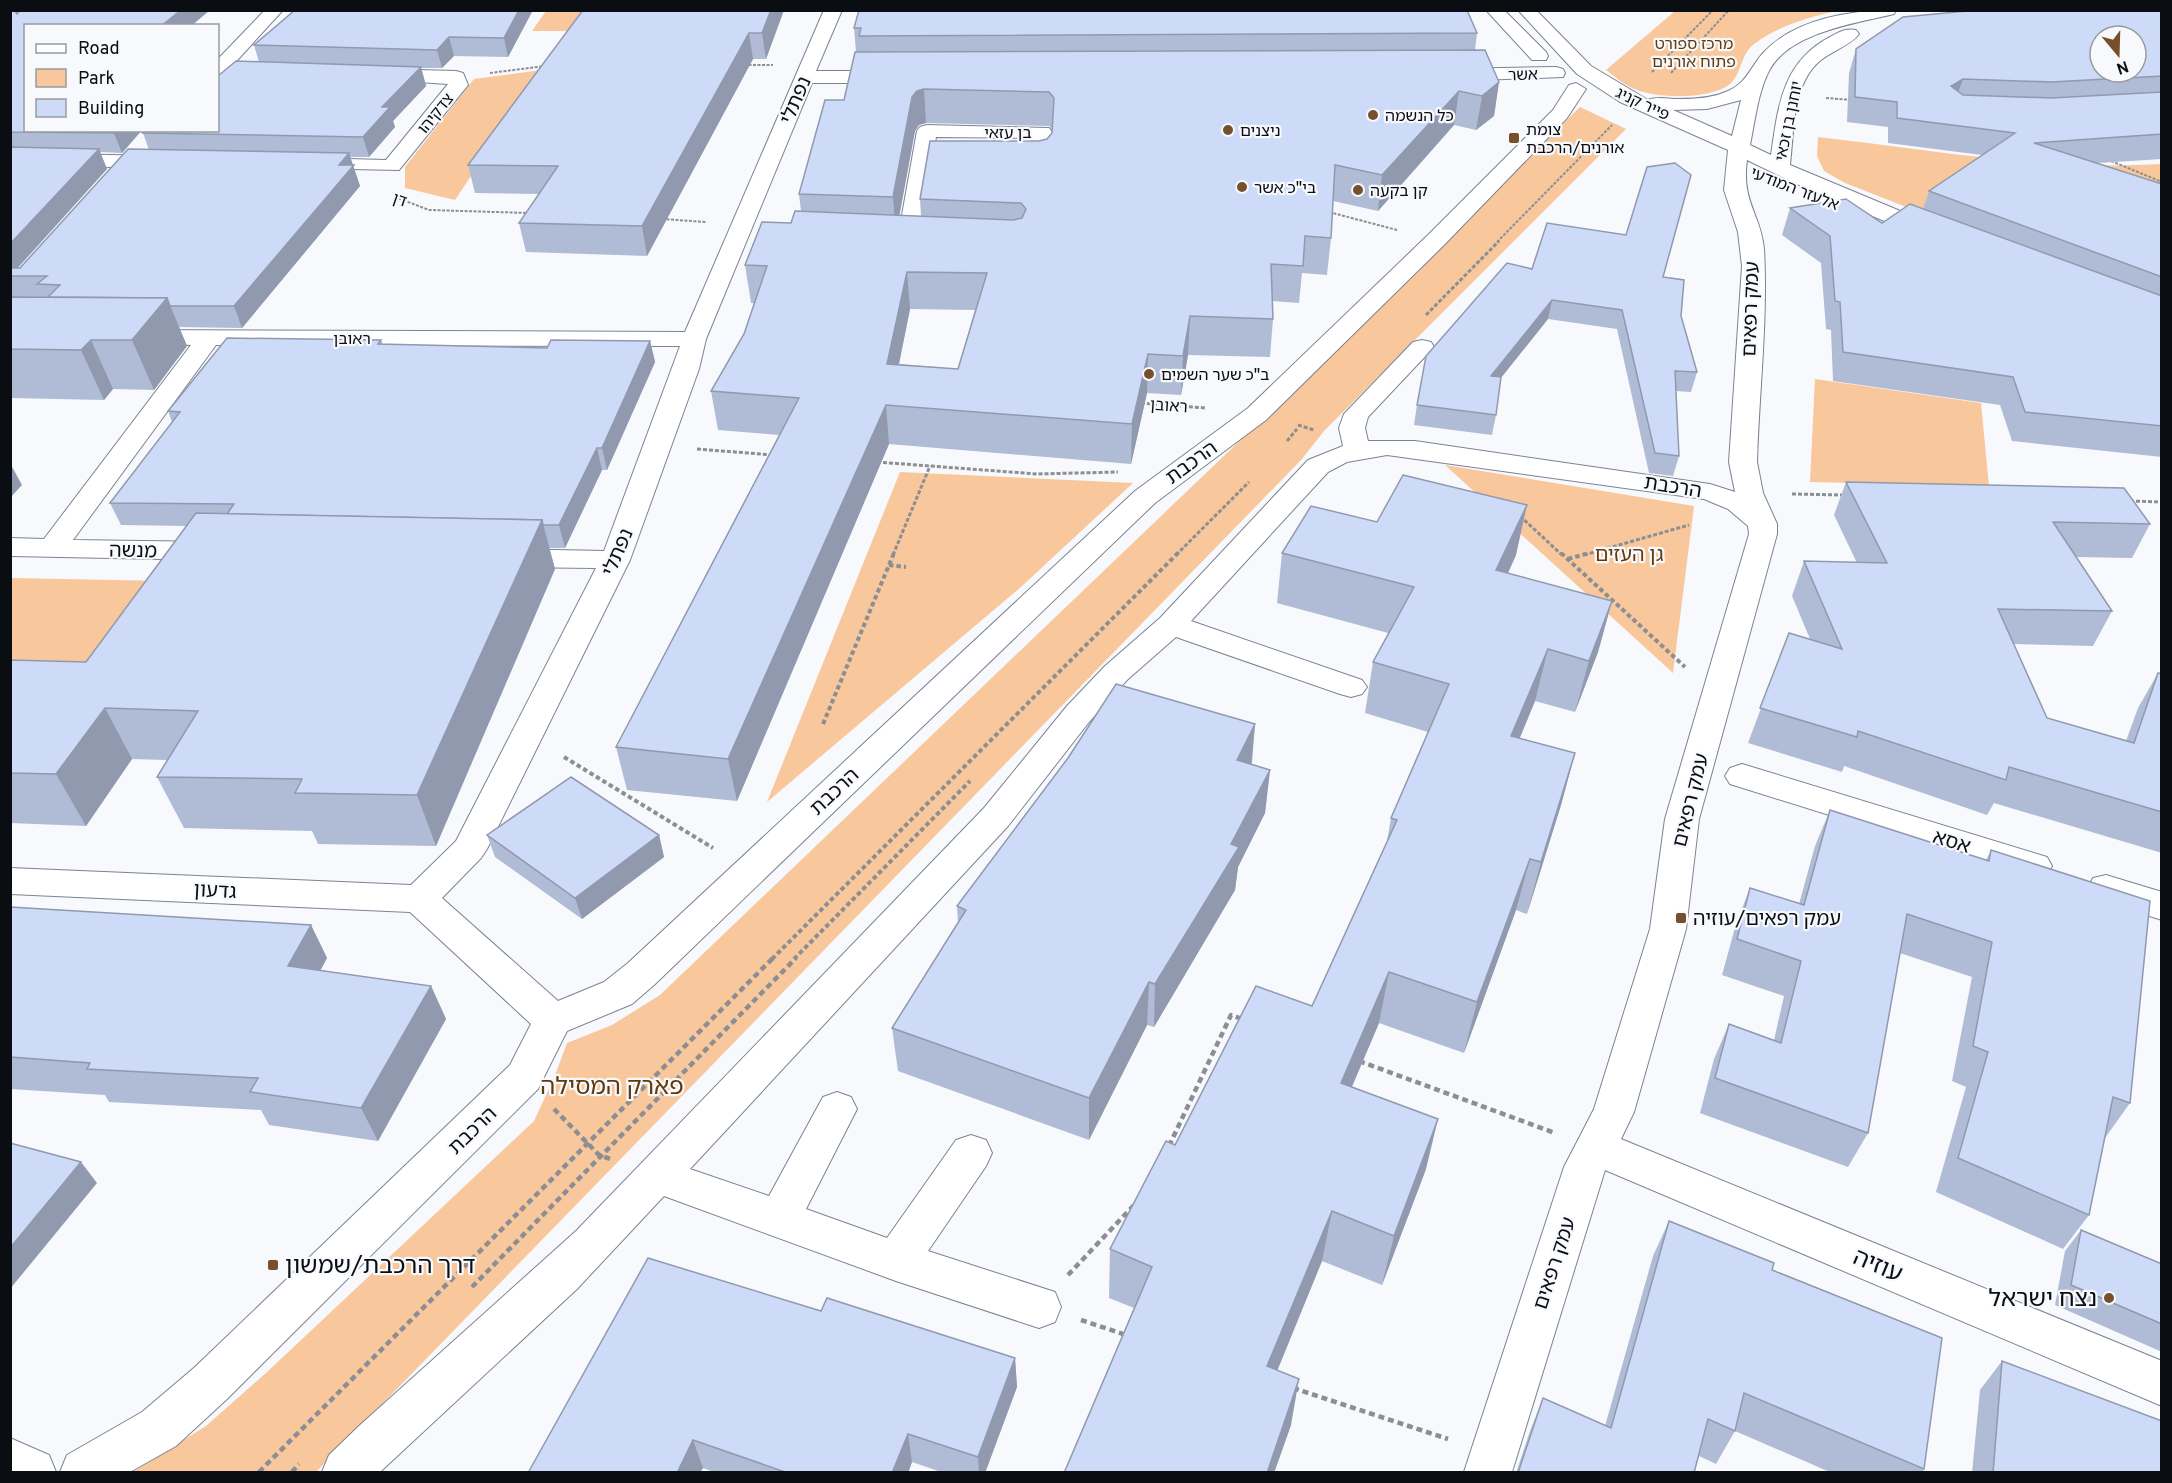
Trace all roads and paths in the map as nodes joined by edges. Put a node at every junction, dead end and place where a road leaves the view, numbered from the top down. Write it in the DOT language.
graph roads {
  1 [pos="275,10"];
  2 [pos="833,10"];
  3 [pos="1494,10"];
  4 [pos="1526,10"];
  5 [pos="1713,10"];
  6 [pos="1729,10"];
  7 [pos="1894,15"];
  8 [pos="742,65"];
  9 [pos="753,65"];
  10 [pos="546,66"];
  11 [pos="219,69"];
  12 [pos="219,70"];
  13 [pos="289,73"];
  14 [pos="361,75"];
  15 [pos="1428,76"];
  16 [pos="456,77"];
  17 [pos="805,77"];
  18 [pos="913,77"];
  19 [pos="1754,84"];
  20 [pos="1791,92"];
  21 [pos="1627,98"];
  22 [pos="1588,99"];
  23 [pos="1861,102"];
  24 [pos="1681,105"];
  25 [pos="150,138"];
  26 [pos="1738,156"];
  27 [pos="10,159"];
  28 [pos="2109,160"];
  29 [pos="128,161"];
  30 [pos="185,162"];
  31 [pos="288,164"];
  32 [pos="392,166"];
  33 [pos="920,168"];
  34 [pos="1779,168"];
  35 [pos="112,178"];
  36 [pos="2162,182"];
  37 [pos="1323,211"];
  38 [pos="531,213"];
  39 [pos="656,219"];
  40 [pos="680,220"];
  41 [pos="737,236"];
  42 [pos="760,237"];
  43 [pos="1436,240"];
  44 [pos="885,242"];
  45 [pos="908,243"];
  46 [pos="931,244"];
  47 [pos="1421,335"];
  48 [pos="116,337"];
  49 [pos="209,338"];
  50 [pos="694,339"];
  51 [pos="1133,402"];
  52 [pos="1257,414"];
  53 [pos="1307,418"];
  54 [pos="1319,425"];
  55 [pos="1306,438"];
  56 [pos="1285,444"];
  57 [pos="706,450"];
  58 [pos="1359,450"];
  59 [pos="776,455"];
  60 [pos="871,462"];
  61 [pos="930,466"];
  62 [pos="1125,472"];
  63 [pos="1252,478"];
  64 [pos="1749,493"];
  65 [pos="1855,495"];
  66 [pos="2126,501"];
  67 [pos="2162,502"];
  68 [pos="1517,514"];
  69 [pos="1762,524"];
  70 [pos="1689,525"];
  71 [pos="10,547"];
  72 [pos="51,548"];
  73 [pos="243,552"];
  74 [pos="483,558"];
  75 [pos="1568,560"];
  76 [pos="615,561"];
  77 [pos="890,565"];
  78 [pos="906,567"];
  79 [pos="1171,625"];
  80 [pos="1352,687"];
  81 [pos="1719,698"];
  82 [pos="823,724"];
  83 [pos="564,757"];
  84 [pos="977,773"];
  85 [pos="1742,777"];
  86 [pos="717,850"];
  87 [pos="10,881"];
  88 [pos="419,899"];
  89 [pos="2162,906"];
  90 [pos="553,1020"];
  91 [pos="1253,1023"];
  92 [pos="1352,1059"];
  93 [pos="524,1077"];
  94 [pos="837,1108"];
  95 [pos="586,1143"];
  96 [pos="1595,1147"];
  97 [pos="971,1153"];
  98 [pos="599,1155"];
  99 [pos="1165,1155"];
  100 [pos="656,1175"];
  101 [pos="1142,1196"];
  102 [pos="779,1219"];
  103 [pos="896,1261"];
  104 [pos="466,1293"];
  105 [pos="1039,1307"];
  106 [pos="1130,1336"];
  107 [pos="2162,1384"];
  108 [pos="1289,1387"];
  109 [pos="10,1462"];
  110 [pos="1490,1463"];
  111 [pos="300,1464"];
  112 [pos="32,1473"];
  113 [pos="84,1473"];
  114 [pos="259,1473"];
  115 [pos="292,1473"];
  116 [pos="346,1473"];
  1 -- 11 [label="street"];
  2 -- 17 [label="street, נפתלי"];
  3 -- 22 [label="street, פייר קניג"];
  4 -- 21 [label="street, פייר קניג"];
  5 -- 21 [label="path"];
  6 -- 24 [label="path"];
  7 -- 19 [label="street, עמק רפאים"];
  7 -- 20 [label="street, יוחנן בן זכאי"];
  8 -- 9 [label="path"];
  10 -- 16 [label="path"];
  12 -- 13 [label="street"];
  14 -- 16 [label="street, צדקיהו"];
  15 -- 22 [label="street, אשר"];
  16 -- 32 [label="street, צדקיהו"];
  17 -- 18 [label="street"];
  17 -- 41 [label="street, נפתלי"];
  19 -- 24 [label="street"];
  19 -- 26 [label="street, עמק רפאים"];
  20 -- 23 [label="path"];
  20 -- 34 [label="street, יוחנן בן זכאי"];
  21 -- 24 [label="street"];
  21 -- 26 [label="street, פייר קניג"];
  22 -- 26 [label="street, פייר קניג"];
  22 -- 43 [label="street, הרכבת"];
  22 -- 47 [label="path"];
  25 -- 29 [label="street"];
  26 -- 34 [label="street, יוחנן בן זכאי"];
  26 -- 34 [label="street, אלעזר המודעי"];
  26 -- 64 [label="street, עמק רפאים"];
  27 -- 29 [label="street"];
  28 -- 36 [label="path"];
  29 -- 30 [label="street"];
  29 -- 35 [label="street"];
  31 -- 32 [label="street, דן"];
  32 -- 38 [label="path, דן"];
  33 -- 33 [label="street, בן עזאי"];
  33 -- 45 [label="street, בן עזאי"];
  37 -- 43 [label="path"];
  39 -- 40 [label="path"];
  41 -- 42 [label="street"];
  41 -- 50 [label="street, נפתלי"];
  43 -- 52 [label="street, הרכבת"];
  44 -- 45 [label="street"];
  45 -- 46 [label="street"];
  47 -- 58 [label="street"];
  48 -- 49 [label="street, ראובן"];
  49 -- 50 [label="street, ראובן"];
  49 -- 72 [label="street"];
  50 -- 76 [label="street, נפתלי"];
  51 -- 52 [label="path, ראובן"];
  52 -- 90 [label="street, הרכבת"];
  53 -- 56 [label="path"];
  54 -- 55 [label="path"];
  57 -- 59 [label="path"];
  58 -- 69 [label="street, הרכבת"];
  58 -- 79 [label="street, הרכבת"];
  60 -- 61 [label="path"];
  61 -- 62 [label="path"];
  61 -- 77 [label="path"];
  63 -- 95 [label="path"];
  64 -- 65 [label="path"];
  64 -- 69 [label="street, עמק רפאים"];
  66 -- 67 [label="path"];
  68 -- 75 [label="path"];
  69 -- 81 [label="street, עמק רפאים"];
  70 -- 75 [label="path"];
  71 -- 72 [label="street, מנשה"];
  72 -- 73 [label="street, מנשה"];
  74 -- 76 [label="street"];
  75 -- 81 [label="path"];
  76 -- 88 [label="street, נפתלי"];
  77 -- 78 [label="path"];
  77 -- 82 [label="path"];
  79 -- 80 [label="street"];
  79 -- 100 [label="street, הרכבת"];
  81 -- 96 [label="street, עמק רפאים"];
  83 -- 86 [label="path"];
  84 -- 98 [label="path"];
  85 -- 89 [label="street, אסא"];
  87 -- 88 [label="street, גדעון"];
  88 -- 90 [label="street"];
  90 -- 93 [label="street, הרכבת"];
  91 -- 99 [label="path"];
  92 -- 96 [label="path"];
  93 -- 95 [label="path"];
  93 -- 113 [label="street, הרכבת"];
  94 -- 102 [label="street"];
  95 -- 98 [label="path"];
  95 -- 114 [label="path"];
  96 -- 107 [label="street, עוזיה"];
  96 -- 110 [label="street, עמק רפאים"];
  97 -- 103 [label="street"];
  98 -- 100 [label="path"];
  98 -- 104 [label="path"];
  100 -- 102 [label="street"];
  100 -- 116 [label="street, הרכבת"];
  101 -- 105 [label="path"];
  102 -- 103 [label="street"];
  103 -- 105 [label="street"];
  105 -- 106 [label="path"];
  108 -- 110 [label="path"];
  109 -- 112 [label="street"];
  111 -- 115 [label="path"];
}
